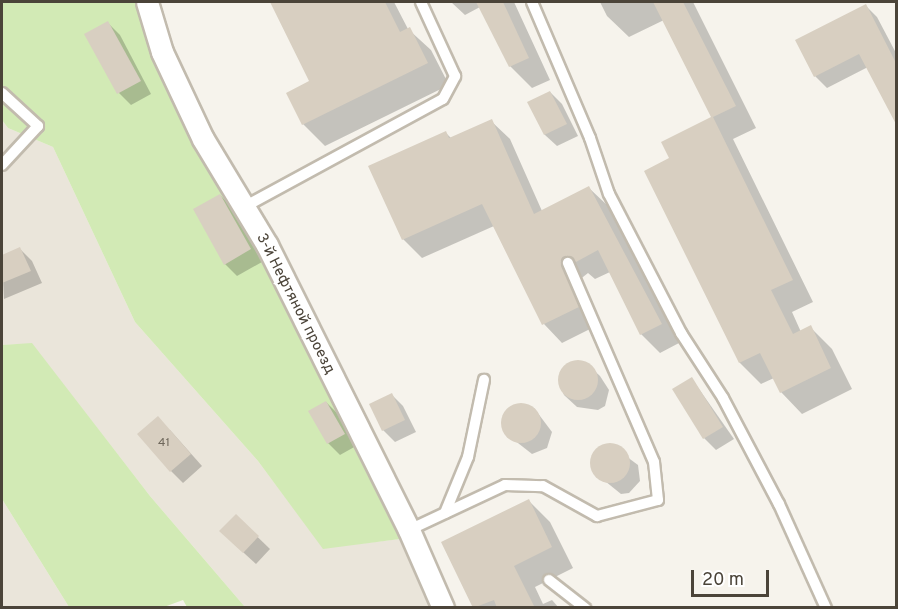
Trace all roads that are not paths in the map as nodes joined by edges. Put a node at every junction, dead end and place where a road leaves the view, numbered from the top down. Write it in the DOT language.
graph roads {
  1 [pos="147,2"];
  2 [pos="421,2"];
  3 [pos="531,2"];
  4 [pos="2,93"];
  5 [pos="2,165"];
  6 [pos="244,207"];
  7 [pos="568,263"];
  8 [pos="484,381"];
  9 [pos="445,513"];
  10 [pos="409,530"];
  11 [pos="549,580"];
  12 [pos="443,608"];
  13 [pos="585,608"];
  14 [pos="826,608"];
  1 -- 6 [label="street, 3-й Нефтяной проезд"];
  2 -- 6 [label="lane"];
  3 -- 14 [label="lane"];
  4 -- 5 [label="lane"];
  6 -- 10 [label="street, 3-й Нефтяной проезд"];
  7 -- 9 [label="lane"];
  8 -- 9 [label="lane"];
  9 -- 10 [label="lane"];
  10 -- 12 [label="street, 3-й Нефтяной проезд"];
  11 -- 13 [label="lane"];
}
